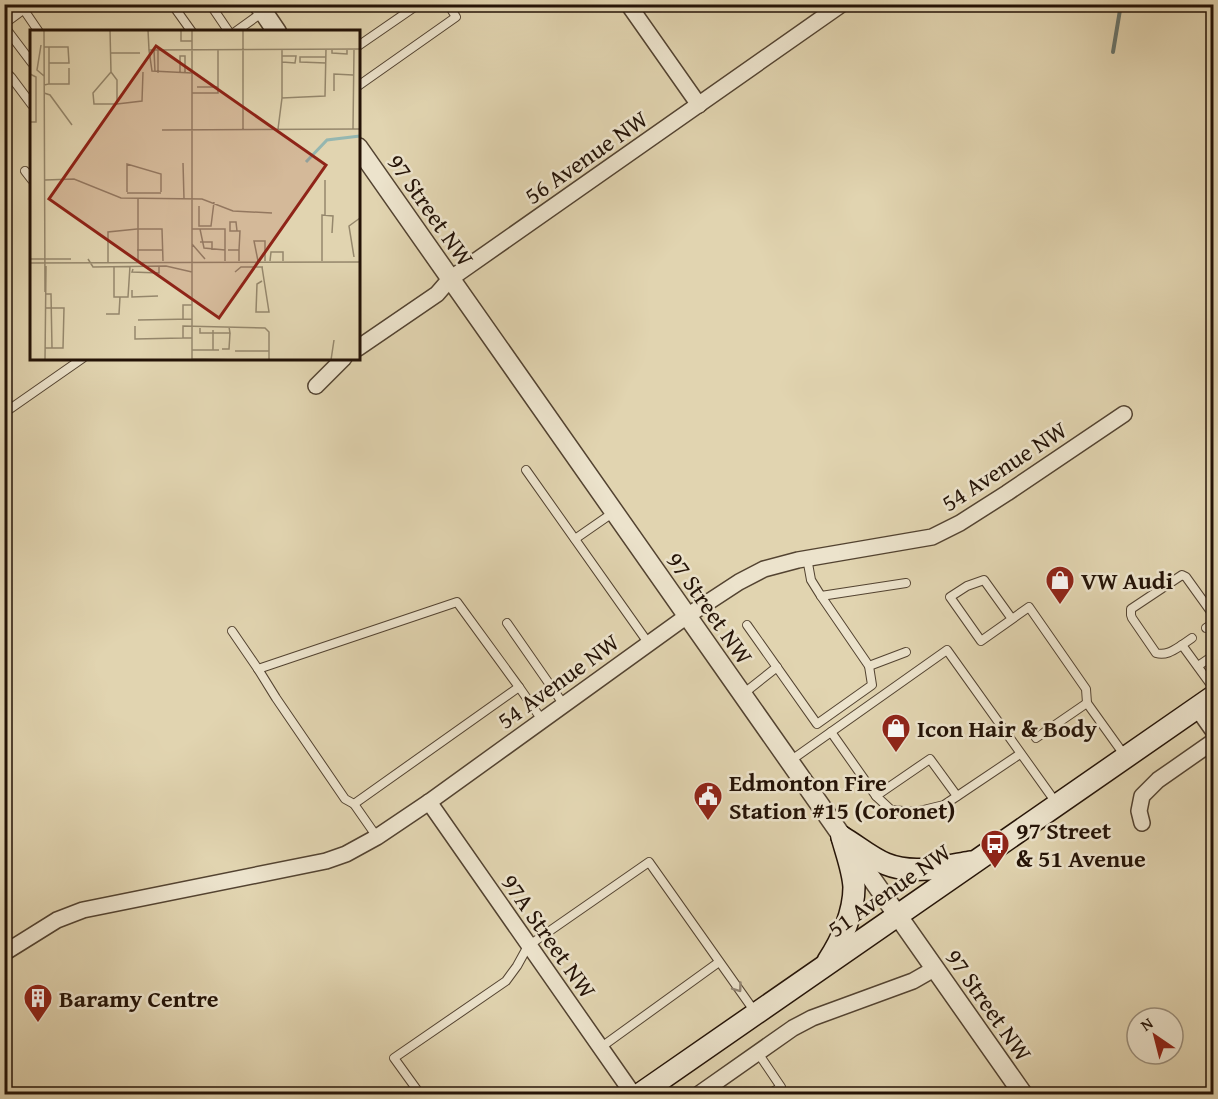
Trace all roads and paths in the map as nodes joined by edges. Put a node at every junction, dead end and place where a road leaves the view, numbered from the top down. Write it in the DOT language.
graph roads {
  1 [pos="31,4"];
  2 [pos="172,4"];
  3 [pos="210,4"];
  4 [pos="419,4"];
  5 [pos="448,4"];
  6 [pos="628,4"];
  7 [pos="842,4"];
  8 [pos="261,8"];
  9 [pos="24,10"];
  10 [pos="4,25"];
  11 [pos="38,30"];
  12 [pos="191,30"];
  13 [pos="228,30"];
  14 [pos="237,30"];
  15 [pos="276,30"];
  16 [pos="360,45"];
  17 [pos="30,60"];
  18 [pos="4,70"];
  19 [pos="360,85"];
  20 [pos="30,102"];
  21 [pos="699,105"];
  22 [pos="360,150"];
  23 [pos="25,171"];
  24 [pos="30,177"];
  25 [pos="450,279"];
  26 [pos="360,347"];
  27 [pos="80,360"];
  28 [pos="342,360"];
  29 [pos="316,386"];
  30 [pos="5,411"];
  31 [pos="1124,414"];
  32 [pos="525,470"];
  33 [pos="614,512"];
  34 [pos="575,539"];
  35 [pos="807,558"];
  36 [pos="906,583"];
  37 [pos="821,596"];
  38 [pos="687,616"];
  39 [pos="1214,616"];
  40 [pos="1012,619"];
  41 [pos="507,623"];
  42 [pos="1214,623"];
  43 [pos="747,625"];
  44 [pos="1206,628"];
  45 [pos="232,631"];
  46 [pos="1192,638"];
  47 [pos="649,644"];
  48 [pos="1182,645"];
  49 [pos="906,652"];
  50 [pos="1214,655"];
  51 [pos="869,666"];
  52 [pos="1198,666"];
  53 [pos="777,667"];
  54 [pos="258,669"];
  55 [pos="519,687"];
  56 [pos="1214,689"];
  57 [pos="742,695"];
  58 [pos="1205,702"];
  59 [pos="1087,703"];
  60 [pos="564,705"];
  61 [pos="542,720"];
  62 [pos="831,732"];
  63 [pos="1214,732"];
  64 [pos="1036,738"];
  65 [pos="1214,741"];
  66 [pos="1020,754"];
  67 [pos="1126,757"];
  68 [pos="790,762"];
  69 [pos="876,796"];
  70 [pos="957,796"];
  71 [pos="429,802"];
  72 [pos="354,804"];
  73 [pos="1058,805"];
  74 [pos="1142,824"];
  75 [pos="377,837"];
  76 [pos="842,837"];
  77 [pos="976,861"];
  78 [pos="898,915"];
  79 [pos="528,946"];
  80 [pos="4,953"];
  81 [pos="719,962"];
  82 [pos="826,965"];
  83 [pos="934,969"];
  84 [pos="756,1014"];
  85 [pos="600,1048"];
  86 [pos="758,1053"];
  87 [pos="420,1095"];
  88 [pos="633,1095"];
  89 [pos="640,1095"];
  90 [pos="699,1095"];
  91 [pos="769,1095"];
  92 [pos="1023,1095"];
  1 -- 9 [label="lane"];
  2 -- 12 [label="lane"];
  3 -- 13 [label="lane"];
  4 -- 16 [label="lane"];
  5 -- 19 [label="lane"];
  6 -- 21 [label="street"];
  7 -- 21 [label="street, 56 Avenue NW"];
  8 -- 14 [label="lane"];
  8 -- 15 [label="street"];
  9 -- 10 [label="lane"];
  9 -- 11 [label="lane"];
  10 -- 17 [label="lane"];
  18 -- 20 [label="lane"];
  21 -- 25 [label="street, 56 Avenue NW"];
  22 -- 25 [label="street, 97 Street NW"];
  23 -- 24 [label="lane"];
  25 -- 26 [label="street, 56 Avenue NW"];
  25 -- 33 [label="street, 97 Street NW"];
  27 -- 30 [label="lane"];
  28 -- 29 [label="street"];
  31 -- 35 [label="street, 54 Avenue NW"];
  32 -- 34 [label="lane"];
  33 -- 34 [label="lane"];
  33 -- 38 [label="street, 97 Street NW"];
  34 -- 47 [label="lane"];
  35 -- 37 [label="lane"];
  35 -- 38 [label="street, 54 Avenue NW"];
  36 -- 37 [label="lane"];
  37 -- 51 [label="lane"];
  38 -- 47 [label="street, 54 Avenue NW"];
  38 -- 57 [label="street, 97 Street NW"];
  39 -- 48 [label="lane"];
  40 -- 40 [label="lane"];
  40 -- 59 [label="lane"];
  41 -- 60 [label="lane"];
  42 -- 44 [label="lane"];
  43 -- 53 [label="lane"];
  45 -- 54 [label="lane"];
  46 -- 48 [label="lane"];
  47 -- 60 [label="street, 54 Avenue NW"];
  48 -- 52 [label="lane"];
  49 -- 51 [label="lane"];
  50 -- 52 [label="lane"];
  51 -- 53 [label="lane"];
  52 -- 56 [label="lane"];
  53 -- 57 [label="lane"];
  54 -- 55 [label="lane"];
  54 -- 72 [label="lane"];
  55 -- 61 [label="lane"];
  55 -- 72 [label="lane"];
  57 -- 68 [label="street, 97 Street NW"];
  58 -- 63 [label="street, 51 Avenue NW"];
  58 -- 67 [label="main road, 51 Avenue NW"];
  59 -- 64 [label="lane"];
  59 -- 67 [label="lane"];
  60 -- 61 [label="street, 54 Avenue NW"];
  61 -- 71 [label="street, 54 Avenue NW"];
  62 -- 66 [label="lane"];
  62 -- 68 [label="lane"];
  62 -- 69 [label="lane"];
  65 -- 74 [label="street"];
  66 -- 70 [label="lane"];
  66 -- 73 [label="lane"];
  67 -- 73 [label="main road, 51 Avenue NW"];
  68 -- 76 [label="street, 97 Street NW"];
  69 -- 70 [label="lane"];
  69 -- 70 [label="lane"];
  71 -- 75 [label="street, 54 Avenue NW"];
  71 -- 79 [label="street, 97A Street NW"];
  72 -- 75 [label="lane"];
  73 -- 77 [label="main road, 51 Avenue NW"];
  75 -- 80 [label="street, 54 Avenue NW"];
  76 -- 77 [label="main road"];
  76 -- 78 [label="street, 97 Street NW"];
  76 -- 82 [label="main road"];
  77 -- 78 [label="main road, 51 Avenue NW"];
  78 -- 82 [label="main road, 51 Avenue NW"];
  78 -- 83 [label="street, 97 Street NW"];
  79 -- 81 [label="lane"];
  79 -- 85 [label="street, 97A Street NW"];
  79 -- 87 [label="lane"];
  81 -- 84 [label="lane, one-way"];
  81 -- 85 [label="lane"];
  82 -- 84 [label="main road, 51 Avenue NW"];
  83 -- 86 [label="street"];
  83 -- 92 [label="street, 97 Street NW"];
  84 -- 89 [label="main road, 51 Avenue NW"];
  85 -- 88 [label="street, 97A Street NW"];
  86 -- 90 [label="street"];
  86 -- 91 [label="lane"];
}
